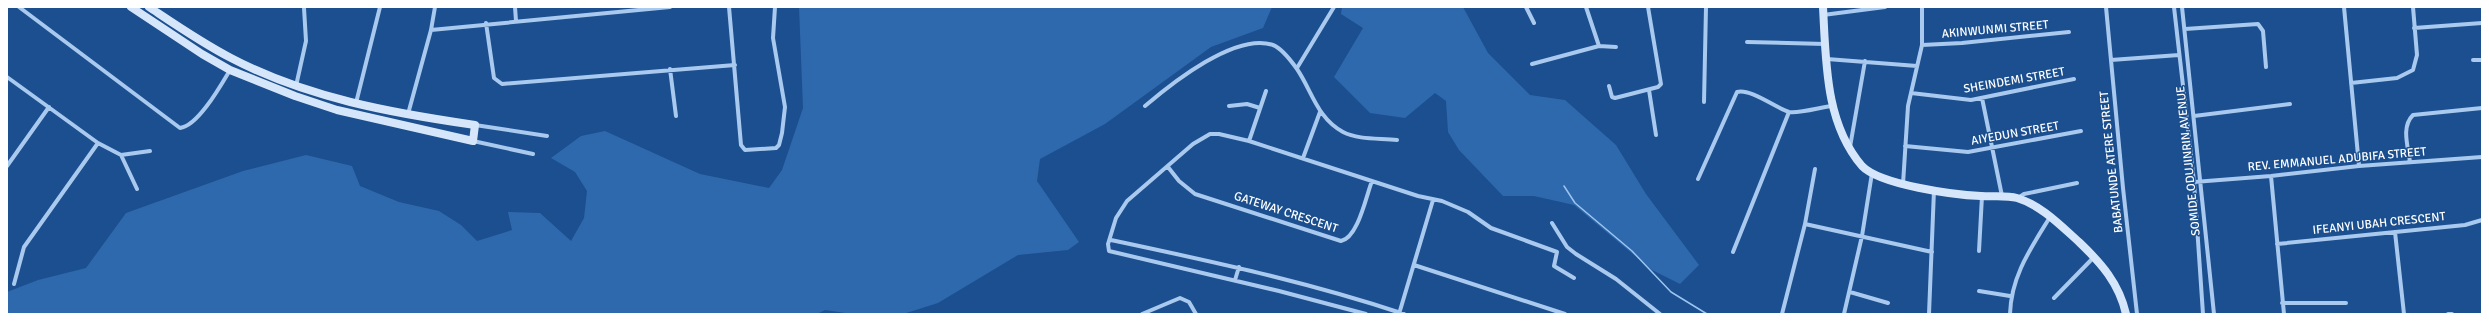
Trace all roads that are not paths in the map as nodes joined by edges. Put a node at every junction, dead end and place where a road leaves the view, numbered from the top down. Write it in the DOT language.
graph roads {
  1 [pos="19,7"];
  2 [pos="131,7"];
  3 [pos="148,7"];
  4 [pos="380,7"];
  5 [pos="435,7"];
  6 [pos="515,7"];
  7 [pos="670,7"];
  8 [pos="729,7"];
  9 [pos="775,7"];
  10 [pos="1334,7"];
  11 [pos="1526,7"];
  12 [pos="1586,7"];
  13 [pos="1648,7"];
  14 [pos="1706,7"];
  15 [pos="1885,7"];
  16 [pos="1922,7"];
  17 [pos="2106,7"];
  18 [pos="2174,7"];
  19 [pos="2182,7"];
  20 [pos="2344,7"];
  21 [pos="2413,7"];
  22 [pos="304,8"];
  23 [pos="634,8"];
  24 [pos="1823,11"];
  25 [pos="516,21"];
  26 [pos="486,23"];
  27 [pos="1534,23"];
  28 [pos="2482,23"];
  29 [pos="2185,28"];
  30 [pos="2414,28"];
  31 [pos="431,30"];
  32 [pos="2069,32"];
  33 [pos="1747,42"];
  34 [pos="1826,44"];
  35 [pos="1922,45"];
  36 [pos="1599,46"];
  37 [pos="1616,47"];
  38 [pos="2179,55"];
  39 [pos="1827,59"];
  40 [pos="2111,60"];
  41 [pos="2472,60"];
  42 [pos="2482,60"];
  43 [pos="1865,61"];
  44 [pos="1532,64"];
  45 [pos="735,65"];
  46 [pos="1917,66"];
  47 [pos="2266,67"];
  48 [pos="1297,68"];
  49 [pos="670,69"];
  50 [pos="230,70"];
  51 [pos="7,76"];
  52 [pos="2074,79"];
  53 [pos="2351,83"];
  54 [pos="296,86"];
  55 [pos="1609,86"];
  56 [pos="1266,90"];
  57 [pos="1649,90"];
  58 [pos="1911,92"];
  59 [pos="1982,98"];
  60 [pos="1704,102"];
  61 [pos="356,103"];
  62 [pos="2290,104"];
  63 [pos="1145,106"];
  64 [pos="1229,106"];
  65 [pos="1832,106"];
  66 [pos="49,107"];
  67 [pos="1260,108"];
  68 [pos="2482,108"];
  69 [pos="1320,112"];
  70 [pos="1789,112"];
  71 [pos="408,115"];
  72 [pos="676,116"];
  73 [pos="2194,116"];
  74 [pos="475,125"];
  75 [pos="2081,131"];
  76 [pos="1656,135"];
  77 [pos="547,136"];
  78 [pos="1397,140"];
  79 [pos="473,141"];
  80 [pos="1249,141"];
  81 [pos="98,143"];
  82 [pos="1905,146"];
  83 [pos="1850,147"];
  84 [pos="1993,148"];
  85 [pos="150,151"];
  86 [pos="533,154"];
  87 [pos="121,155"];
  88 [pos="2482,157"];
  89 [pos="1303,158"];
  90 [pos="2410,162"];
  91 [pos="7,166"];
  92 [pos="2359,166"];
  93 [pos="1168,168"];
  94 [pos="1815,169"];
  95 [pos="1872,173"];
  96 [pos="2271,176"];
  97 [pos="1698,179"];
  98 [pos="1372,181"];
  99 [pos="2200,181"];
  100 [pos="2194,182"];
  101 [pos="1903,184"];
  102 [pos="2077,184"];
  103 [pos="137,189"];
  104 [pos="1934,189"];
  105 [pos="1982,196"];
  106 [pos="2002,196"];
  107 [pos="2017,198"];
  108 [pos="1433,200"];
  109 [pos="2050,217"];
  110 [pos="2482,220"];
  111 [pos="1552,223"];
  112 [pos="1805,224"];
  113 [pos="2395,232"];
  114 [pos="1862,236"];
  115 [pos="1111,240"];
  116 [pos="2277,244"];
  117 [pos="1979,251"];
  118 [pos="1733,252"];
  119 [pos="1932,252"];
  120 [pos="2094,257"];
  121 [pos="1414,265"];
  122 [pos="1239,267"];
  123 [pos="1574,278"];
  124 [pos="1234,280"];
  125 [pos="14,284"];
  126 [pos="1979,291"];
  127 [pos="1850,292"];
  128 [pos="2010,296"];
  129 [pos="2054,298"];
  130 [pos="1888,303"];
  131 [pos="2282,303"];
  132 [pos="2346,303"];
  133 [pos="1399,313"];
  134 [pos="2128,313"];
  135 [pos="1142,314"];
  136 [pos="1196,314"];
  137 [pos="1366,314"];
  138 [pos="1404,314"];
  139 [pos="1565,314"];
  140 [pos="1660,314"];
  141 [pos="1782,314"];
  142 [pos="1844,314"];
  143 [pos="1929,314"];
  144 [pos="2010,314"];
  145 [pos="2137,314"];
  146 [pos="2203,314"];
  147 [pos="2214,314"];
  148 [pos="2284,314"];
  149 [pos="2404,314"];
  150 [pos="2448,314"];
  151 [pos="2452,314"];
  1 -- 50 [label="street"];
  2 -- 50 [label="street"];
  3 -- 54 [label="street"];
  4 -- 61 [label="street"];
  5 -- 31 [label="street"];
  6 -- 25 [label="street"];
  7 -- 23 [label="street"];
  8 -- 45 [label="street"];
  9 -- 45 [label="street"];
  10 -- 48 [label="street"];
  11 -- 27 [label="street"];
  12 -- 36 [label="street"];
  13 -- 57 [label="street"];
  14 -- 60 [label="street"];
  15 -- 24 [label="street"];
  16 -- 35 [label="street"];
  17 -- 40 [label="street, BABATUNDE ATERE STREET"];
  18 -- 38 [label="street"];
  19 -- 29 [label="street, SOMIDE ODUJINRIN AVENUE"];
  20 -- 53 [label="street"];
  21 -- 30 [label="street"];
  22 -- 54 [label="street"];
  23 -- 25 [label="street"];
  24 -- 34 [label="street"];
  25 -- 26 [label="street"];
  26 -- 31 [label="street"];
  26 -- 49 [label="street"];
  28 -- 30 [label="street"];
  29 -- 47 [label="street"];
  29 -- 73 [label="street, SOMIDE ODUJINRIN AVENUE"];
  30 -- 53 [label="street"];
  31 -- 71 [label="street"];
  32 -- 35 [label="street, AKINWUNMI STREET"];
  33 -- 34 [label="street"];
  34 -- 39 [label="street"];
  35 -- 46 [label="street"];
  36 -- 37 [label="street"];
  36 -- 44 [label="street"];
  38 -- 40 [label="street"];
  38 -- 100 [label="street"];
  39 -- 43 [label="street"];
  39 -- 65 [label="street"];
  40 -- 145 [label="street, BABATUNDE ATERE STREET"];
  41 -- 42 [label="street"];
  43 -- 46 [label="street"];
  43 -- 83 [label="street"];
  45 -- 49 [label="street"];
  46 -- 58 [label="street"];
  48 -- 63 [label="street"];
  48 -- 69 [label="street"];
  49 -- 72 [label="street"];
  50 -- 79 [label="street"];
  51 -- 66 [label="street"];
  52 -- 59 [label="street, SHEINDEMI STREET"];
  53 -- 92 [label="street"];
  54 -- 61 [label="street"];
  55 -- 57 [label="street"];
  56 -- 67 [label="street"];
  57 -- 76 [label="street"];
  58 -- 59 [label="street, SHEINDEMI STREET"];
  58 -- 82 [label="street"];
  59 -- 84 [label="street"];
  61 -- 71 [label="street"];
  62 -- 73 [label="street"];
  64 -- 67 [label="street"];
  65 -- 70 [label="street"];
  65 -- 83 [label="street"];
  66 -- 81 [label="street"];
  66 -- 91 [label="street"];
  67 -- 80 [label="street"];
  68 -- 90 [label="street"];
  69 -- 78 [label="street"];
  69 -- 89 [label="street"];
  70 -- 97 [label="street"];
  70 -- 118 [label="street"];
  71 -- 74 [label="street"];
  73 -- 99 [label="street, SOMIDE ODUJINRIN AVENUE"];
  74 -- 77 [label="street"];
  74 -- 79 [label="street"];
  75 -- 84 [label="street, AIYEDUN STREET"];
  79 -- 86 [label="street"];
  80 -- 89 [label="street"];
  80 -- 93 [label="street"];
  81 -- 87 [label="street"];
  81 -- 125 [label="street"];
  82 -- 84 [label="street, AIYEDUN STREET"];
  82 -- 101 [label="street"];
  83 -- 95 [label="street"];
  84 -- 106 [label="street"];
  85 -- 87 [label="street"];
  87 -- 103 [label="street"];
  88 -- 90 [label="street, REV. EMMANUEL ADUBIFA STREET"];
  89 -- 98 [label="street"];
  90 -- 92 [label="street, REV. EMMANUEL ADUBIFA STREET"];
  92 -- 96 [label="street, REV. EMMANUEL ADUBIFA STREET"];
  93 -- 98 [label="street, GATEWAY CRESCENT"];
  93 -- 115 [label="street"];
  94 -- 112 [label="street"];
  95 -- 101 [label="street"];
  95 -- 114 [label="street"];
  96 -- 99 [label="street, REV. EMMANUEL ADUBIFA STREET"];
  96 -- 116 [label="street"];
  98 -- 108 [label="street"];
  99 -- 100 [label="street, REV. EMMANUEL ADUBIFA STREET"];
  99 -- 147 [label="street, SOMIDE ODUJINRIN AVENUE"];
  100 -- 146 [label="street"];
  101 -- 104 [label="street"];
  102 -- 107 [label="street"];
  104 -- 105 [label="street"];
  104 -- 119 [label="street"];
  105 -- 106 [label="street"];
  105 -- 117 [label="street"];
  106 -- 107 [label="street"];
  107 -- 109 [label="street"];
  108 -- 121 [label="street"];
  108 -- 123 [label="street"];
  109 -- 120 [label="street"];
  109 -- 128 [label="street"];
  110 -- 113 [label="street, IFEANYI UBAH CRESCENT"];
  111 -- 140 [label="street"];
  112 -- 114 [label="street"];
  112 -- 141 [label="street"];
  113 -- 116 [label="street, IFEANYI UBAH CRESCENT"];
  113 -- 149 [label="street"];
  114 -- 119 [label="street"];
  114 -- 127 [label="street"];
  115 -- 122 [label="street"];
  115 -- 124 [label="street"];
  116 -- 131 [label="street"];
  119 -- 143 [label="street"];
  120 -- 129 [label="street"];
  120 -- 134 [label="street"];
  121 -- 133 [label="street"];
  121 -- 139 [label="street"];
  122 -- 124 [label="street"];
  122 -- 133 [label="street"];
  124 -- 137 [label="street"];
  126 -- 128 [label="street"];
  127 -- 130 [label="street"];
  127 -- 142 [label="street"];
  128 -- 144 [label="street"];
  131 -- 132 [label="street"];
  131 -- 148 [label="street"];
  133 -- 138 [label="street"];
  135 -- 136 [label="street"];
  150 -- 151 [label="street"];
}
